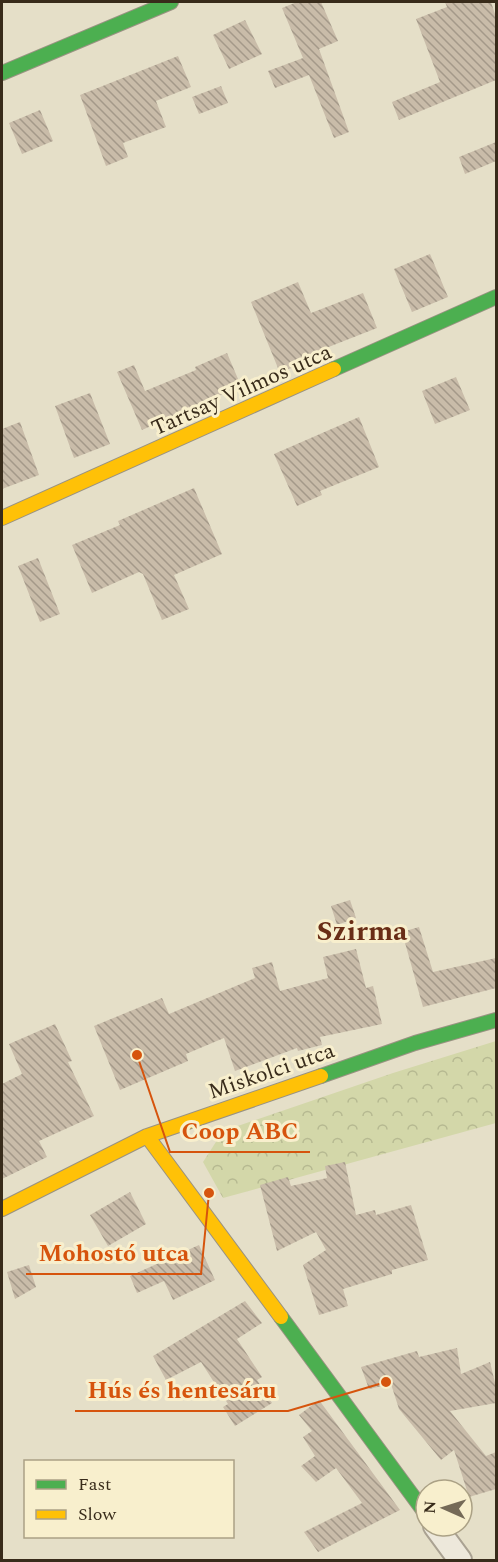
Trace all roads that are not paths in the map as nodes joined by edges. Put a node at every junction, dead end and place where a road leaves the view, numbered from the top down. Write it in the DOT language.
graph roads {
  1 [pos="171,2"];
  2 [pos="2,73"];
  3 [pos="496,297"];
  4 [pos="2,518"];
  5 [pos="496,1020"];
  6 [pos="147,1136"];
  7 [pos="2,1209"];
  8 [pos="414,1498"];
  9 [pos="444,1538"];
  10 [pos="460,1560"];
  1 -- 2 [label="street"];
  3 -- 4 [label="street, Tartsay Vilmos utca"];
  5 -- 6 [label="street, Miskolci utca"];
  6 -- 7 [label="street, Miskolci utca"];
  6 -- 8 [label="street"];
  9 -- 10 [label="street"];
}
